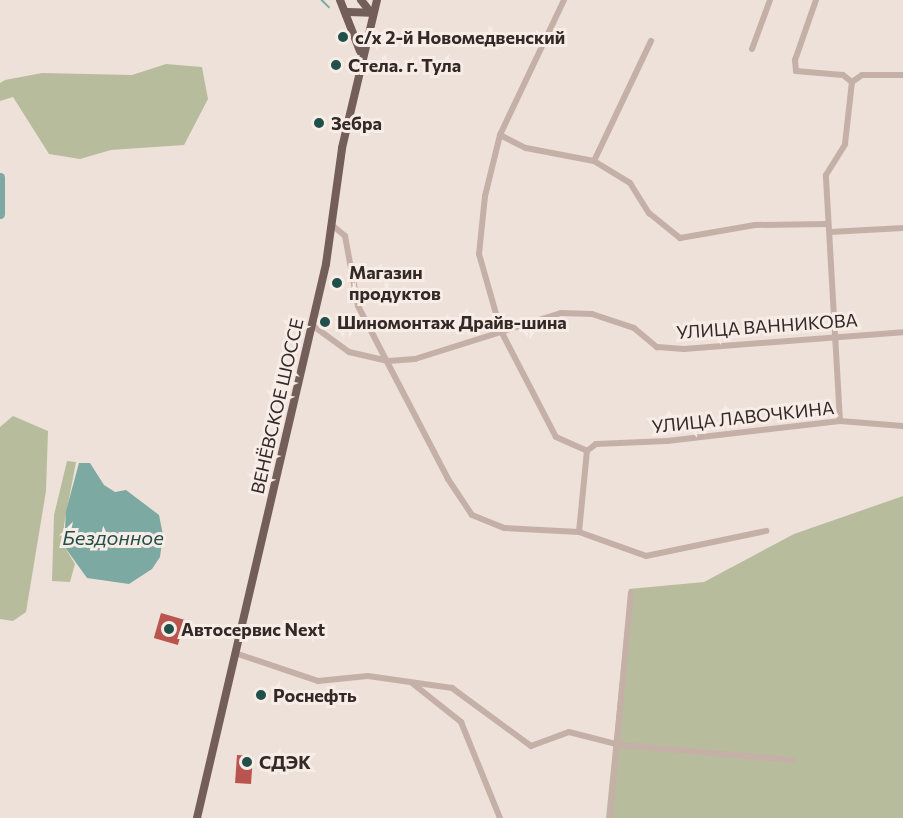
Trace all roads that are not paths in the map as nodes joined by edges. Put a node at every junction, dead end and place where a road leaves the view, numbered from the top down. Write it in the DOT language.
graph roads {
  1 [pos="340,0"];
  2 [pos="361,0"];
  3 [pos="377,0"];
  4 [pos="564,0"];
  5 [pos="770,0"];
  6 [pos="816,0"];
  7 [pos="348,12"];
  8 [pos="371,13"];
  9 [pos="651,41"];
  10 [pos="752,49"];
  11 [pos="359,65"];
  12 [pos="903,75"];
  13 [pos="852,82"];
  14 [pos="500,135"];
  15 [pos="594,161"];
  16 [pos="826,224"];
  17 [pos="332,225"];
  18 [pos="903,228"];
  19 [pos="830,232"];
  20 [pos="312,325"];
  21 [pos="501,331"];
  22 [pos="903,332"];
  23 [pos="835,338"];
  24 [pos="388,361"];
  25 [pos="840,421"];
  26 [pos="903,426"];
  27 [pos="587,451"];
  28 [pos="766,531"];
  29 [pos="579,532"];
  30 [pos="631,593"];
  31 [pos="235,653"];
  32 [pos="409,681"];
  33 [pos="618,744"];
  34 [pos="793,760"];
  35 [pos="196,818"];
  36 [pos="500,818"];
  37 [pos="610,818"];
  1 -- 7 [label="main road"];
  2 -- 8 [label="main road"];
  3 -- 8 [label="main road, ВЕНЁВСКОЕ ШОССЕ"];
  4 -- 14 [label="street"];
  5 -- 10 [label="street"];
  6 -- 13 [label="street"];
  7 -- 8 [label="main road"];
  7 -- 11 [label="main road"];
  8 -- 11 [label="main road, ВЕНЁВСКОЕ ШОССЕ"];
  9 -- 15 [label="street"];
  11 -- 17 [label="main road, ВЕНЁВСКОЕ ШОССЕ"];
  12 -- 13 [label="street"];
  13 -- 16 [label="street"];
  14 -- 15 [label="street"];
  14 -- 21 [label="street"];
  15 -- 16 [label="street"];
  16 -- 19 [label="street"];
  17 -- 20 [label="main road, ВЕНЁВСКОЕ ШОССЕ"];
  17 -- 24 [label="street"];
  18 -- 19 [label="street"];
  19 -- 23 [label="street"];
  20 -- 24 [label="street, УЛИЦА ВАННИКОВА"];
  20 -- 31 [label="main road, ВЕНЁВСКОЕ ШОССЕ"];
  21 -- 23 [label="street, УЛИЦА ВАННИКОВА"];
  21 -- 24 [label="street, УЛИЦА ВАННИКОВА"];
  21 -- 27 [label="street"];
  22 -- 23 [label="street, УЛИЦА ВАННИКОВА"];
  23 -- 25 [label="street"];
  24 -- 29 [label="street"];
  25 -- 26 [label="street, УЛИЦА ЛАВОЧКИНА"];
  25 -- 27 [label="street, УЛИЦА ЛАВОЧКИНА"];
  27 -- 29 [label="street"];
  28 -- 29 [label="street"];
  30 -- 33 [label="street"];
  31 -- 32 [label="street"];
  31 -- 35 [label="main road, ВЕНЁВСКОЕ ШОССЕ"];
  32 -- 33 [label="street"];
  32 -- 36 [label="street"];
  33 -- 34 [label="street"];
  33 -- 37 [label="street"];
}
